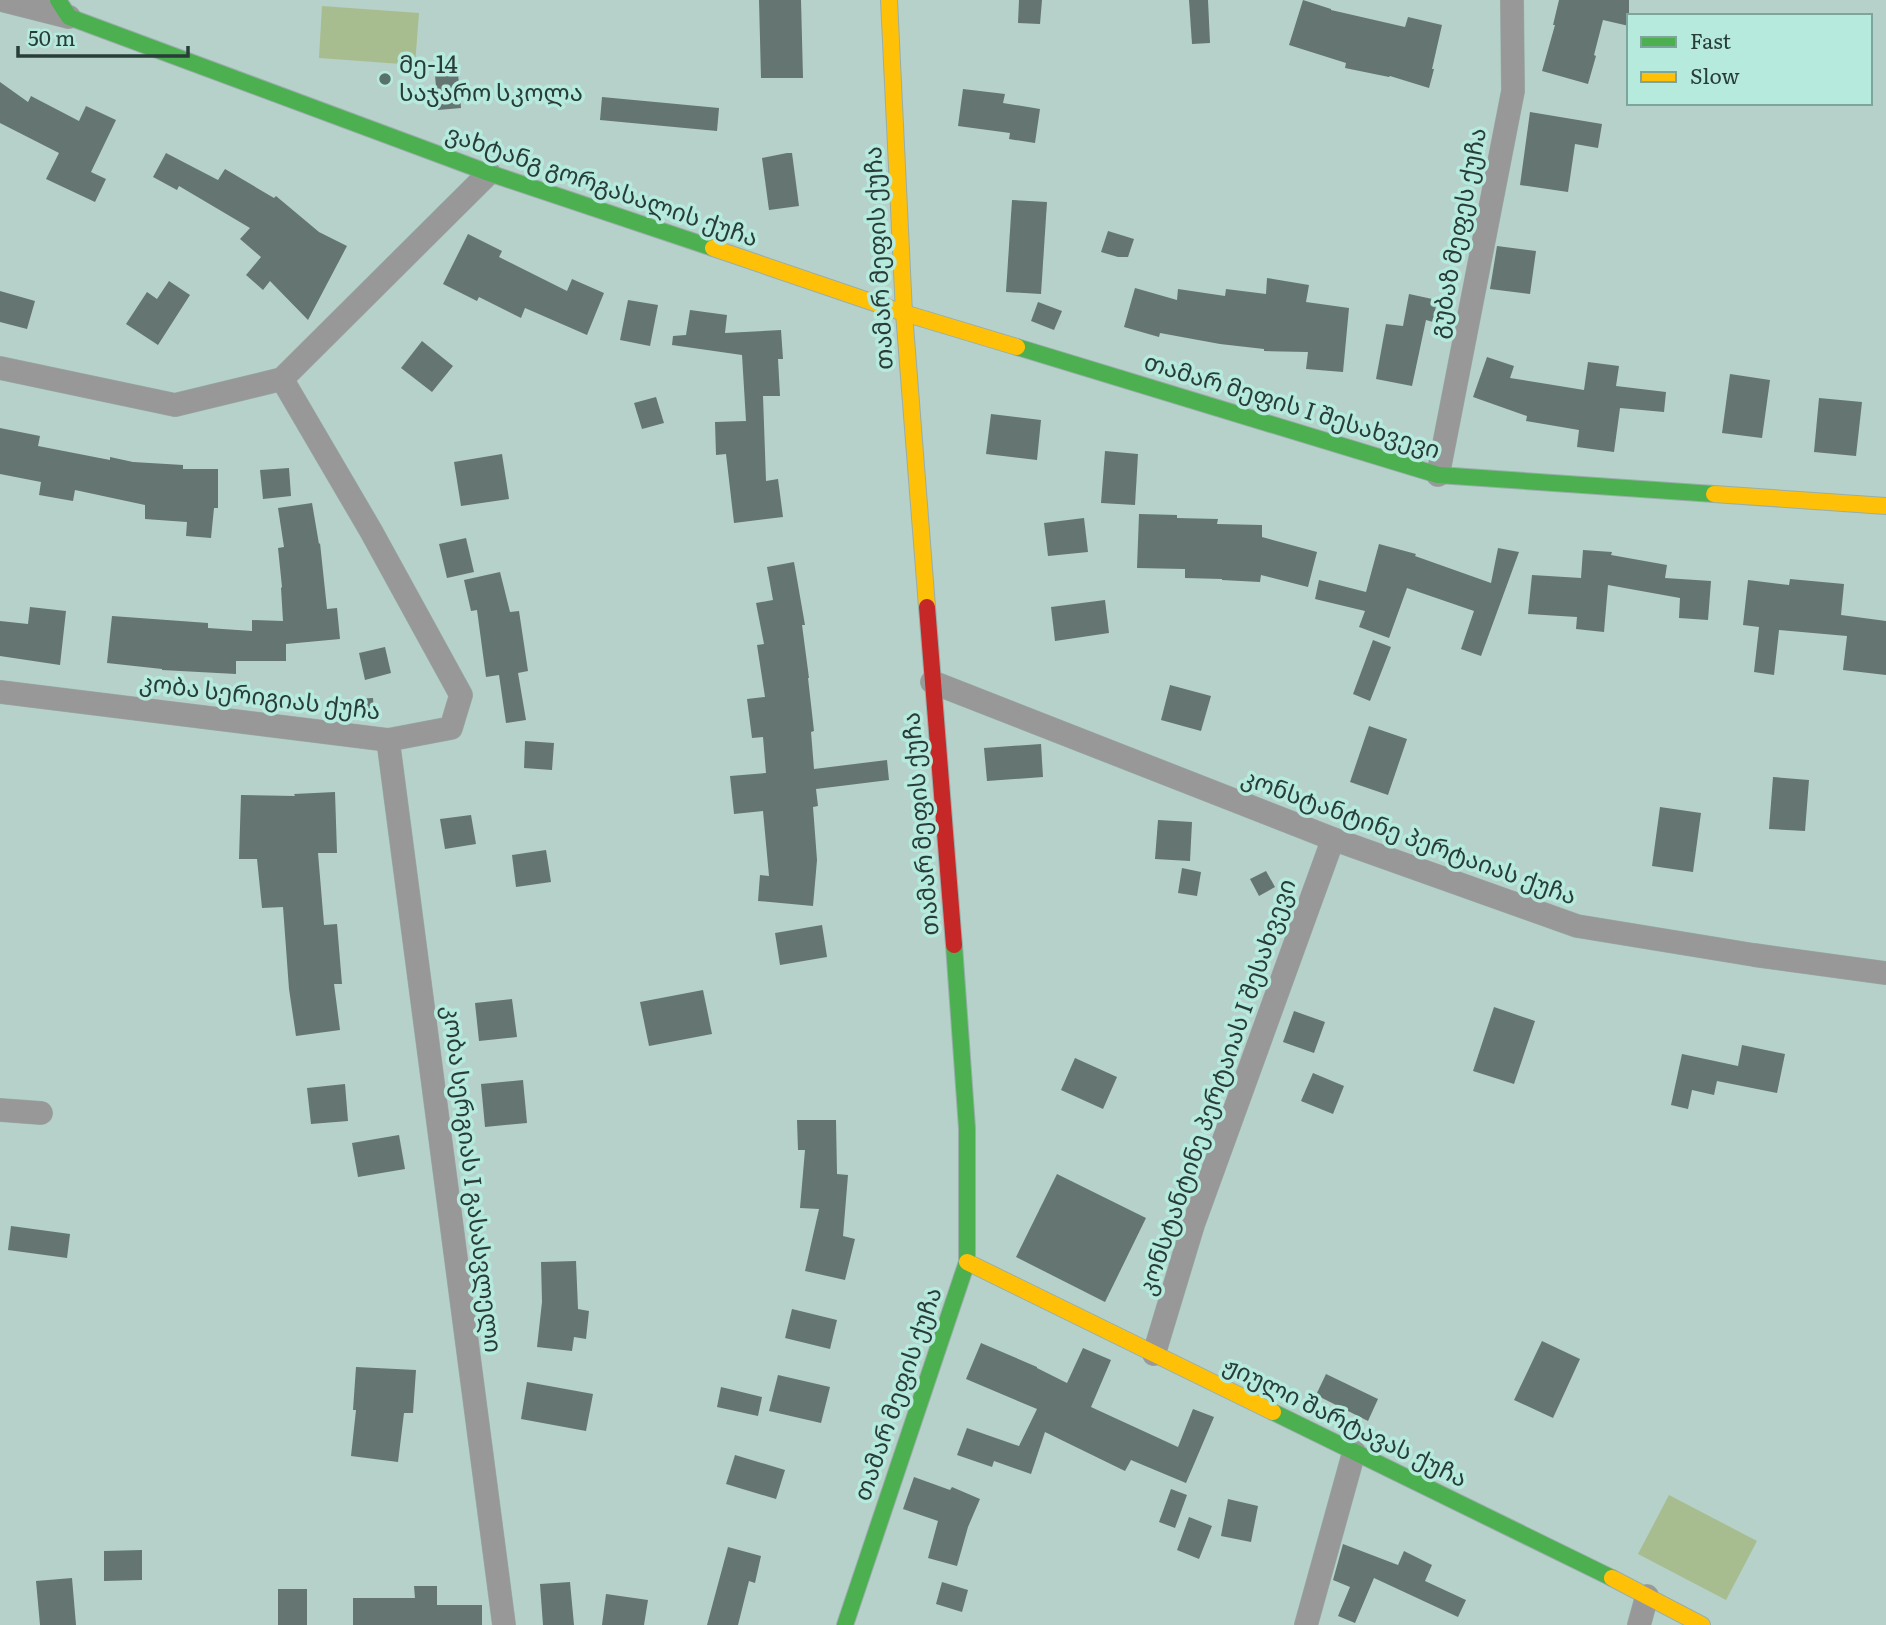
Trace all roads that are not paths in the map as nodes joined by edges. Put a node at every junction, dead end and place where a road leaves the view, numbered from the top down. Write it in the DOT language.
graph roads {
  1 [pos="1,0"];
  2 [pos="889,0"];
  3 [pos="1511,0"];
  4 [pos="63,8"];
  5 [pos="489,173"];
  6 [pos="904,313"];
  7 [pos="0,368"];
  8 [pos="282,379"];
  9 [pos="1438,475"];
  10 [pos="1886,506"];
  11 [pos="932,682"];
  12 [pos="0,692"];
  13 [pos="388,740"];
  14 [pos="1333,839"];
  15 [pos="1886,973"];
  16 [pos="0,1110"];
  17 [pos="41,1113"];
  18 [pos="967,1262"];
  19 [pos="1154,1354"];
  20 [pos="1354,1452"];
  21 [pos="1647,1596"];
  22 [pos="504,1625"];
  23 [pos="845,1625"];
  24 [pos="1306,1625"];
  25 [pos="1639,1625"];
  26 [pos="1702,1625"];
  1 -- 4 [label="street"];
  2 -- 6 [label="street, თამარ მეფის ქუჩა"];
  3 -- 9 [label="street, გუბაზ მეფეს ქუჩა"];
  4 -- 5 [label="street, ვახტანგ გორგასალის ქუჩა"];
  5 -- 6 [label="street, ვახტანგ გორგასალის ქუჩა"];
  5 -- 8 [label="street"];
  6 -- 9 [label="street, თამარ მეფის I შესახვევი"];
  6 -- 11 [label="street, თამარ მეფის ქუჩა"];
  7 -- 8 [label="street"];
  8 -- 13 [label="street, კობა სერიგიას ქუჩა"];
  9 -- 10 [label="street, თამარ მეფის I შესახვევი"];
  11 -- 14 [label="street, კონსტანტინე პერტაიას ქუჩა"];
  11 -- 18 [label="street, თამარ მეფის ქუჩა"];
  12 -- 13 [label="street, კობა სერიგიას ქუჩა"];
  13 -- 22 [label="street, კობა სერგიას I გასასვლელი"];
  14 -- 15 [label="street, კონსტანტინე პერტაიას ქუჩა"];
  14 -- 19 [label="street, კონსტანტინე პერტაიას I შესახვევი"];
  16 -- 17 [label="street"];
  18 -- 19 [label="street, ჟიული შარტავას ქუჩა"];
  18 -- 23 [label="street, თამარ მეფის ქუჩა"];
  19 -- 20 [label="street, ჟიული შარტავას ქუჩა"];
  20 -- 21 [label="street, ჟიული შარტავას ქუჩა"];
  20 -- 24 [label="street"];
  21 -- 25 [label="street"];
  21 -- 26 [label="street, ჟიული შარტავას ქუჩა"];
}
